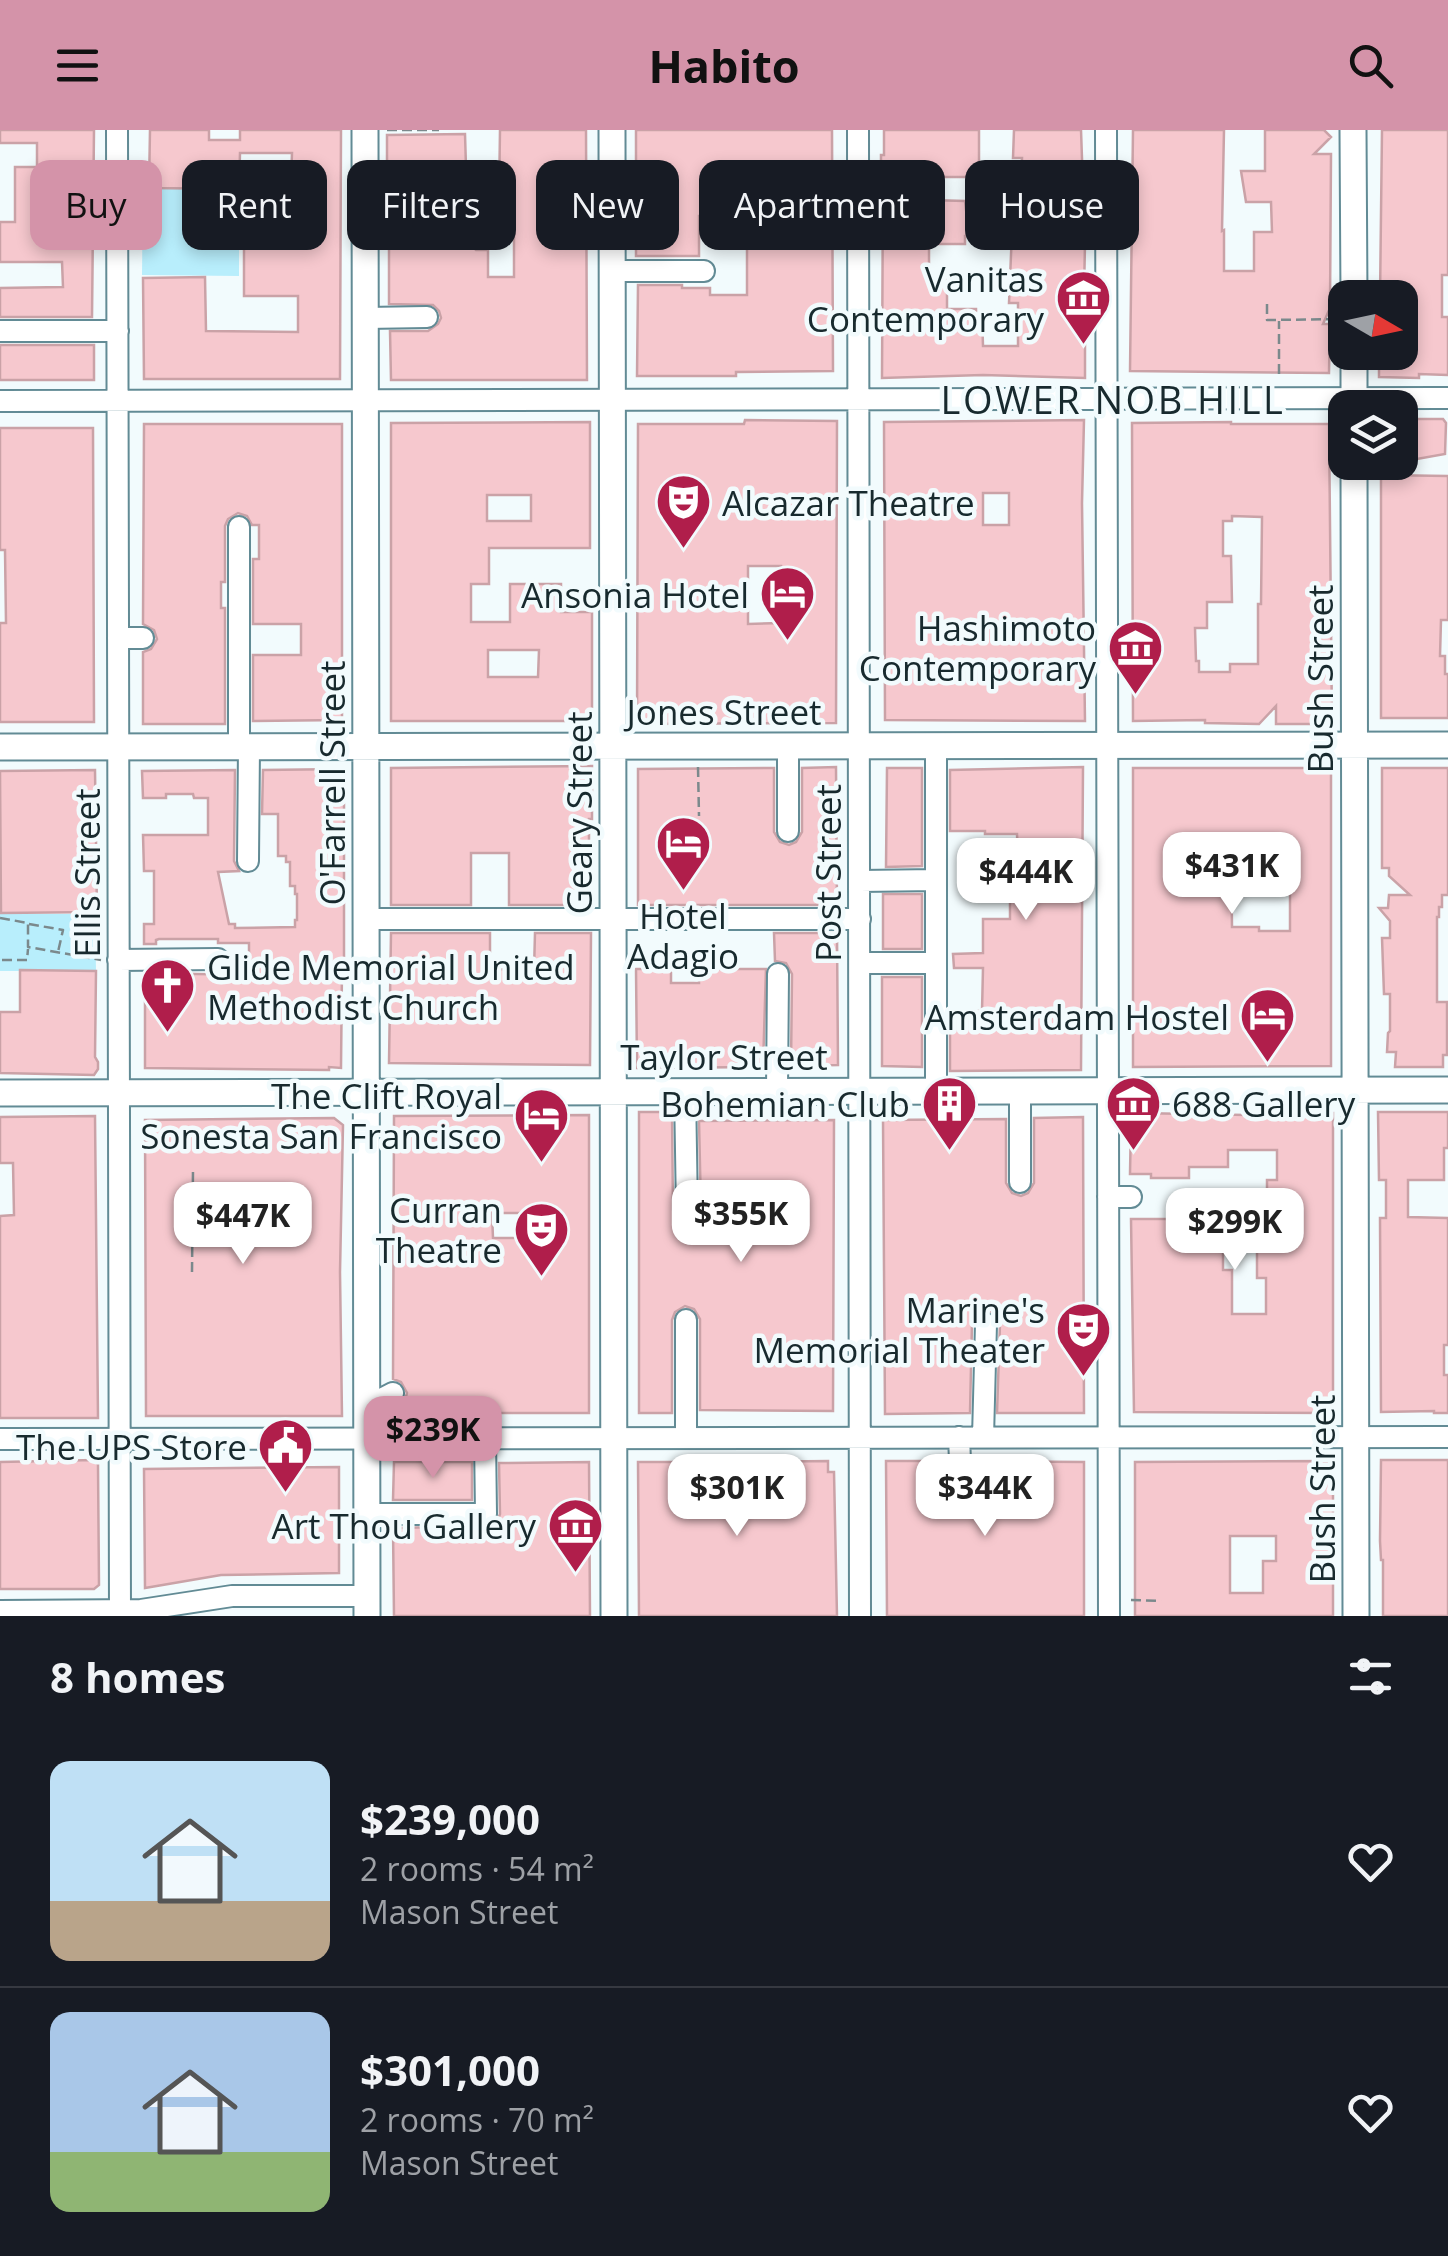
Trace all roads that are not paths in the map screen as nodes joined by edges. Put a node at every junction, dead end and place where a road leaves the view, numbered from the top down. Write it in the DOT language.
graph roads {
  1 [pos="117,130"];
  2 [pos="365,130"];
  3 [pos="612,130"];
  4 [pos="858,130"];
  5 [pos="1106,130"];
  6 [pos="1353,130"];
  7 [pos="366,160"];
  8 [pos="366,250"];
  9 [pos="612,271"];
  10 [pos="704,271"];
  11 [pos="1354,280"];
  12 [pos="428,317"];
  13 [pos="366,318"];
  14 [pos="118,330"];
  15 [pos="0,332"];
  16 [pos="1448,398"];
  17 [pos="1107,399"];
  18 [pos="366,400"];
  19 [pos="612,400"];
  20 [pos="859,400"];
  21 [pos="1418,400"];
  22 [pos="0,401"];
  23 [pos="118,401"];
  24 [pos="1328,403"];
  25 [pos="1354,480"];
  26 [pos="239,527"];
  27 [pos="118,638"];
  28 [pos="143,638"];
  29 [pos="1355,744"];
  30 [pos="1448,744"];
  31 [pos="788,745"];
  32 [pos="936,745"];
  33 [pos="1108,745"];
  34 [pos="118,746"];
  35 [pos="244,746"];
  36 [pos="366,746"];
  37 [pos="613,746"];
  38 [pos="859,746"];
  39 [pos="0,747"];
  40 [pos="788,831"];
  41 [pos="248,861"];
  42 [pos="860,880"];
  43 [pos="936,880"];
  44 [pos="860,918"];
  45 [pos="366,919"];
  46 [pos="613,919"];
  47 [pos="218,959"];
  48 [pos="110,960"];
  49 [pos="860,962"];
  50 [pos="936,963"];
  51 [pos="778,974"];
  52 [pos="1355,1090"];
  53 [pos="1448,1090"];
  54 [pos="778,1091"];
  55 [pos="860,1091"];
  56 [pos="936,1091"];
  57 [pos="1020,1091"];
  58 [pos="1108,1091"];
  59 [pos="0,1092"];
  60 [pos="119,1092"];
  61 [pos="366,1092"];
  62 [pos="614,1092"];
  63 [pos="686,1092"];
  64 [pos="1020,1182"];
  65 [pos="1108,1197"];
  66 [pos="1131,1197"];
  67 [pos="687,1210"];
  68 [pos="686,1320"];
  69 [pos="986,1324"];
  70 [pos="393,1393"];
  71 [pos="366,1407"];
  72 [pos="443,1414"];
  73 [pos="959,1437"];
  74 [pos="983,1437"];
  75 [pos="1108,1437"];
  76 [pos="1356,1437"];
  77 [pos="1448,1437"];
  78 [pos="366,1438"];
  79 [pos="443,1438"];
  80 [pos="485,1438"];
  81 [pos="614,1438"];
  82 [pos="686,1438"];
  83 [pos="860,1438"];
  84 [pos="0,1439"];
  85 [pos="119,1439"];
  86 [pos="960,1461"];
  87 [pos="367,1514"];
  88 [pos="367,1606"];
  89 [pos="0,1610"];
  90 [pos="120,1613"];
  91 [pos="614,1616"];
  92 [pos="860,1616"];
  93 [pos="1109,1616"];
  94 [pos="1356,1616"];
  1 -- 14 [label="street, Ellis Street"];
  2 -- 7 [label="main road, O'Farrell Street"];
  3 -- 9 [label="main road, Geary Street"];
  4 -- 20 [label="street, Post Street"];
  5 -- 17 [label="street"];
  6 -- 11 [label="main road"];
  8 -- 13 [label="main road, O'Farrell Street"];
  9 -- 10 [label="street"];
  9 -- 19 [label="main road, Geary Street"];
  12 -- 13 [label="street"];
  13 -- 18 [label="main road, O'Farrell Street"];
  14 -- 15 [label="street"];
  14 -- 23 [label="street, Ellis Street"];
  16 -- 21 [label="street"];
  17 -- 20 [label="street"];
  17 -- 24 [label="street"];
  17 -- 33 [label="street"];
  18 -- 19 [label="street"];
  18 -- 23 [label="street"];
  18 -- 36 [label="main road, O'Farrell Street"];
  19 -- 20 [label="street"];
  19 -- 37 [label="main road, Geary Street"];
  20 -- 38 [label="street, Post Street"];
  22 -- 23 [label="street"];
  23 -- 27 [label="street, Ellis Street"];
  25 -- 29 [label="main road, Bush Street"];
  26 -- 35 [label="street"];
  27 -- 28 [label="street"];
  27 -- 34 [label="street, Ellis Street"];
  29 -- 30 [label="main road, Jones Street"];
  29 -- 33 [label="main road, Jones Street"];
  29 -- 52 [label="main road, Bush Street"];
  31 -- 37 [label="main road, Jones Street"];
  31 -- 38 [label="main road, Jones Street"];
  31 -- 40 [label="street"];
  32 -- 33 [label="main road, Jones Street"];
  32 -- 38 [label="main road, Jones Street"];
  32 -- 43 [label="street"];
  33 -- 58 [label="street"];
  34 -- 35 [label="main road, Jones Street"];
  34 -- 39 [label="main road, Jones Street"];
  34 -- 48 [label="street, Ellis Street"];
  35 -- 36 [label="main road, Jones Street"];
  35 -- 41 [label="street"];
  36 -- 37 [label="main road, Jones Street"];
  36 -- 45 [label="main road, O'Farrell Street"];
  37 -- 46 [label="main road, Geary Street"];
  38 -- 42 [label="street, Post Street"];
  42 -- 43 [label="street"];
  42 -- 44 [label="street, Post Street"];
  43 -- 50 [label="street"];
  44 -- 46 [label="street"];
  44 -- 49 [label="street, Post Street"];
  45 -- 46 [label="street"];
  45 -- 61 [label="main road, O'Farrell Street"];
  46 -- 62 [label="main road, Geary Street"];
  47 -- 48 [label="street"];
  48 -- 60 [label="street, Ellis Street"];
  49 -- 50 [label="street"];
  49 -- 55 [label="street, Post Street"];
  50 -- 56 [label="street"];
  51 -- 54 [label="street"];
  52 -- 53 [label="main road, Taylor Street"];
  52 -- 58 [label="main road, Taylor Street"];
  52 -- 76 [label="main road, Bush Street"];
  54 -- 55 [label="main road, Taylor Street"];
  54 -- 63 [label="main road, Taylor Street"];
  55 -- 56 [label="main road, Taylor Street"];
  55 -- 83 [label="street, Post Street"];
  56 -- 57 [label="main road, Taylor Street"];
  57 -- 58 [label="main road, Taylor Street"];
  57 -- 64 [label="street"];
  58 -- 65 [label="street"];
  59 -- 60 [label="main road, Taylor Street"];
  60 -- 61 [label="main road, Taylor Street"];
  60 -- 85 [label="street, Ellis Street"];
  61 -- 62 [label="main road, Taylor Street"];
  61 -- 71 [label="main road, O'Farrell Street"];
  62 -- 63 [label="main road, Taylor Street"];
  62 -- 81 [label="main road, Geary Street"];
  63 -- 67 [label="street"];
  65 -- 66 [label="street"];
  65 -- 75 [label="street"];
  68 -- 82 [label="street"];
  69 -- 74 [label="street"];
  70 -- 71 [label="street"];
  71 -- 78 [label="main road, O'Farrell Street"];
  72 -- 79 [label="street"];
  73 -- 74 [label="street"];
  73 -- 83 [label="street"];
  73 -- 86 [label="street"];
  74 -- 75 [label="street"];
  75 -- 76 [label="street"];
  75 -- 93 [label="street"];
  76 -- 77 [label="street"];
  76 -- 94 [label="main road, Bush Street"];
  78 -- 79 [label="street"];
  78 -- 85 [label="street"];
  78 -- 87 [label="main road, O'Farrell Street"];
  79 -- 80 [label="street"];
  80 -- 81 [label="street"];
  80 -- 87 [label="street"];
  81 -- 82 [label="street"];
  81 -- 91 [label="main road, Geary Street"];
  82 -- 83 [label="street"];
  83 -- 92 [label="street, Post Street"];
  84 -- 85 [label="street"];
  85 -- 90 [label="street, Ellis Street"];
  87 -- 88 [label="main road, O'Farrell Street"];
  88 -- 90 [label="street"];
  89 -- 90 [label="street"];
}
